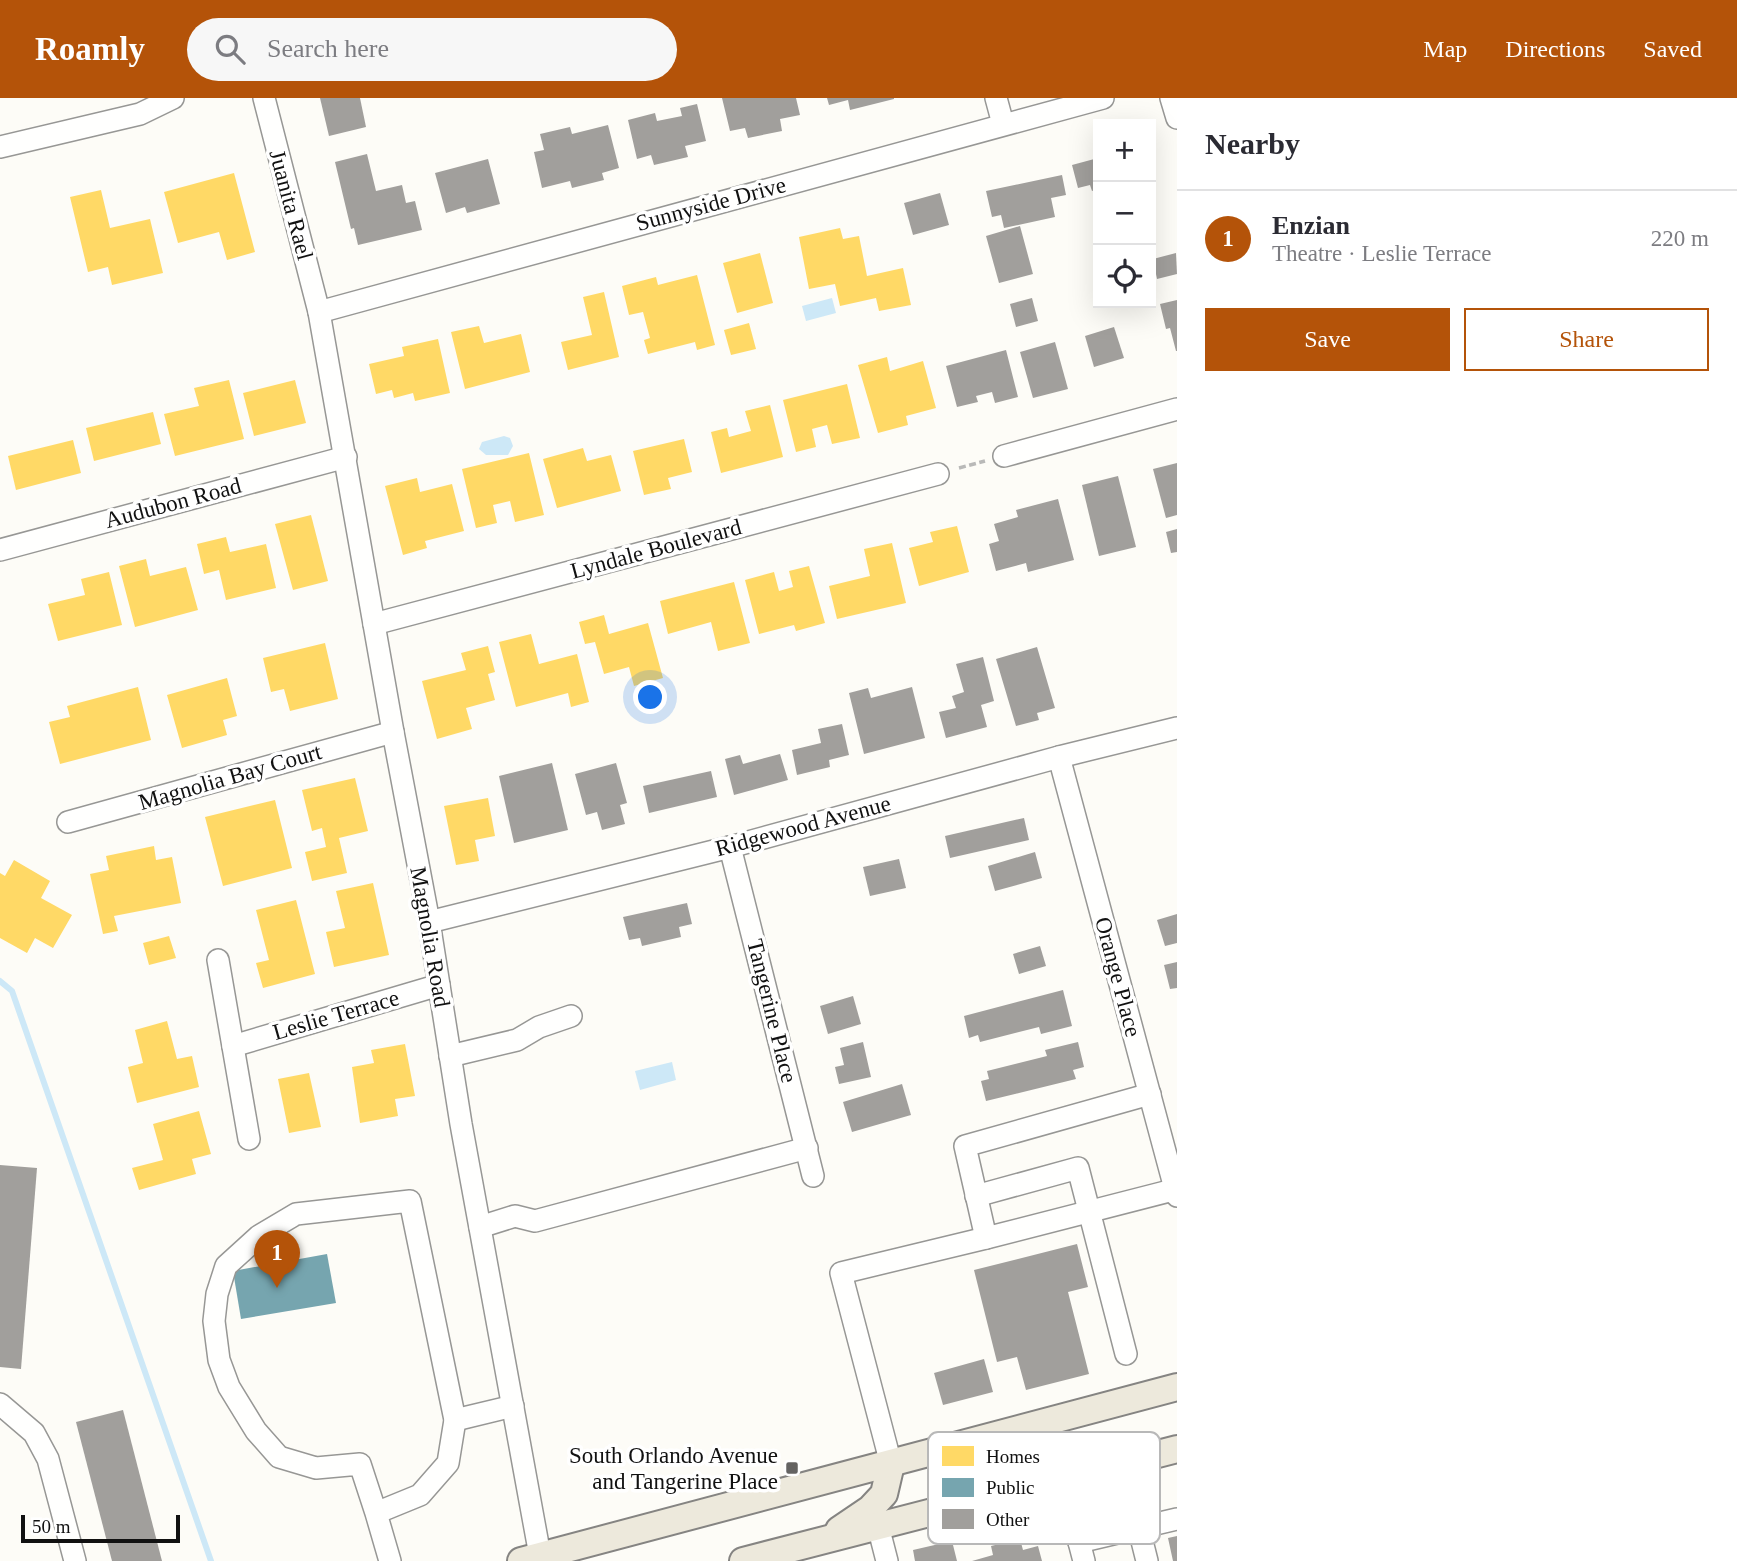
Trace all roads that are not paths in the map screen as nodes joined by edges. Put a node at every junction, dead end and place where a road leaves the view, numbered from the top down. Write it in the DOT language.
graph roads {
  1 [pos="173,98"];
  2 [pos="264,98"];
  3 [pos="996,98"];
  4 [pos="1103,98"];
  5 [pos="1171,98"];
  6 [pos="1177,118"];
  7 [pos="1003,124"];
  8 [pos="0,147"];
  9 [pos="319,312"];
  10 [pos="1177,409"];
  11 [pos="1004,456"];
  12 [pos="346,457"];
  13 [pos="938,474"];
  14 [pos="0,550"];
  15 [pos="374,624"];
  16 [pos="1177,728"];
  17 [pos="393,733"];
  18 [pos="1059,757"];
  19 [pos="68,822"];
  20 [pos="730,847"];
  21 [pos="429,922"];
  22 [pos="218,960"];
  23 [pos="439,985"];
  24 [pos="571,1016"];
  25 [pos="233,1046"];
  26 [pos="450,1056"];
  27 [pos="1150,1094"];
  28 [pos="249,1139"];
  29 [pos="807,1148"];
  30 [pos="814,1176"];
  31 [pos="1176,1191"];
  32 [pos="976,1196"];
  33 [pos="1089,1212"];
  34 [pos="480,1227"];
  35 [pos="986,1238"];
  36 [pos="1126,1354"];
  37 [pos="1177,1384"];
  38 [pos="0,1404"];
  39 [pos="513,1406"];
  40 [pos="455,1420"];
  41 [pos="1048,1423"];
  42 [pos="1014,1432"];
  43 [pos="1050,1432"];
  44 [pos="1177,1448"];
  45 [pos="1160,1453"];
  46 [pos="928,1454"];
  47 [pos="891,1464"];
  48 [pos="376,1513"];
  49 [pos="928,1513"];
  50 [pos="1177,1519"];
  51 [pos="1160,1523"];
  52 [pos="878,1526"];
  53 [pos="826,1539"];
  54 [pos="1101,1544"];
  55 [pos="1143,1544"];
  56 [pos="1081,1552"];
  57 [pos="534,1559"];
  58 [pos="75,1561"];
  59 [pos="390,1561"];
  60 [pos="743,1561"];
  61 [pos="887,1561"];
  62 [pos="1147,1561"];
  1 -- 8 [label="street"];
  2 -- 9 [label="street, Juanita Rael"];
  3 -- 7 [label="street"];
  4 -- 7 [label="street, Sunnyside Drive"];
  5 -- 6 [label="street"];
  7 -- 9 [label="street, Sunnyside Drive"];
  9 -- 12 [label="street, Magnolia Road"];
  10 -- 11 [label="street"];
  12 -- 14 [label="street, Audubon Road"];
  12 -- 15 [label="street, Magnolia Road"];
  13 -- 15 [label="street, Lyndale Boulevard"];
  15 -- 17 [label="street, Magnolia Road"];
  16 -- 18 [label="street, Ridgewood Avenue"];
  17 -- 19 [label="street, Magnolia Bay Court"];
  17 -- 21 [label="street, Magnolia Road"];
  18 -- 20 [label="street, Ridgewood Avenue"];
  18 -- 27 [label="street, Orange Place"];
  20 -- 21 [label="street, Ridgewood Avenue"];
  20 -- 29 [label="street, Tangerine Place"];
  21 -- 23 [label="street, Magnolia Road"];
  22 -- 25 [label="street"];
  23 -- 25 [label="street, Leslie Terrace"];
  23 -- 26 [label="street, Magnolia Road"];
  24 -- 26 [label="street"];
  25 -- 28 [label="street"];
  26 -- 34 [label="street, Magnolia Road"];
  27 -- 31 [label="street, Orange Place"];
  27 -- 32 [label="street"];
  29 -- 30 [label="street, Tangerine Place"];
  29 -- 34 [label="street"];
  31 -- 33 [label="street"];
  32 -- 33 [label="street"];
  32 -- 35 [label="street"];
  33 -- 35 [label="street"];
  33 -- 36 [label="street"];
  34 -- 39 [label="street, Magnolia Road"];
  35 -- 47 [label="street"];
  37 -- 41 [label="main road"];
  38 -- 58 [label="street"];
  39 -- 40 [label="street"];
  39 -- 57 [label="street, Magnolia Road"];
  40 -- 48 [label="street"];
  40 -- 48 [label="street"];
  41 -- 42 [label="main road"];
  41 -- 43 [label="street"];
  44 -- 45 [label="main road"];
  46 -- 47 [label="main road"];
  47 -- 53 [label="main road"];
  47 -- 57 [label="main road"];
  48 -- 59 [label="street"];
  49 -- 52 [label="main road"];
  50 -- 51 [label="street"];
  52 -- 53 [label="main road"];
  52 -- 61 [label="street"];
  53 -- 60 [label="main road"];
  54 -- 56 [label="street"];
  55 -- 62 [label="street"];
}
